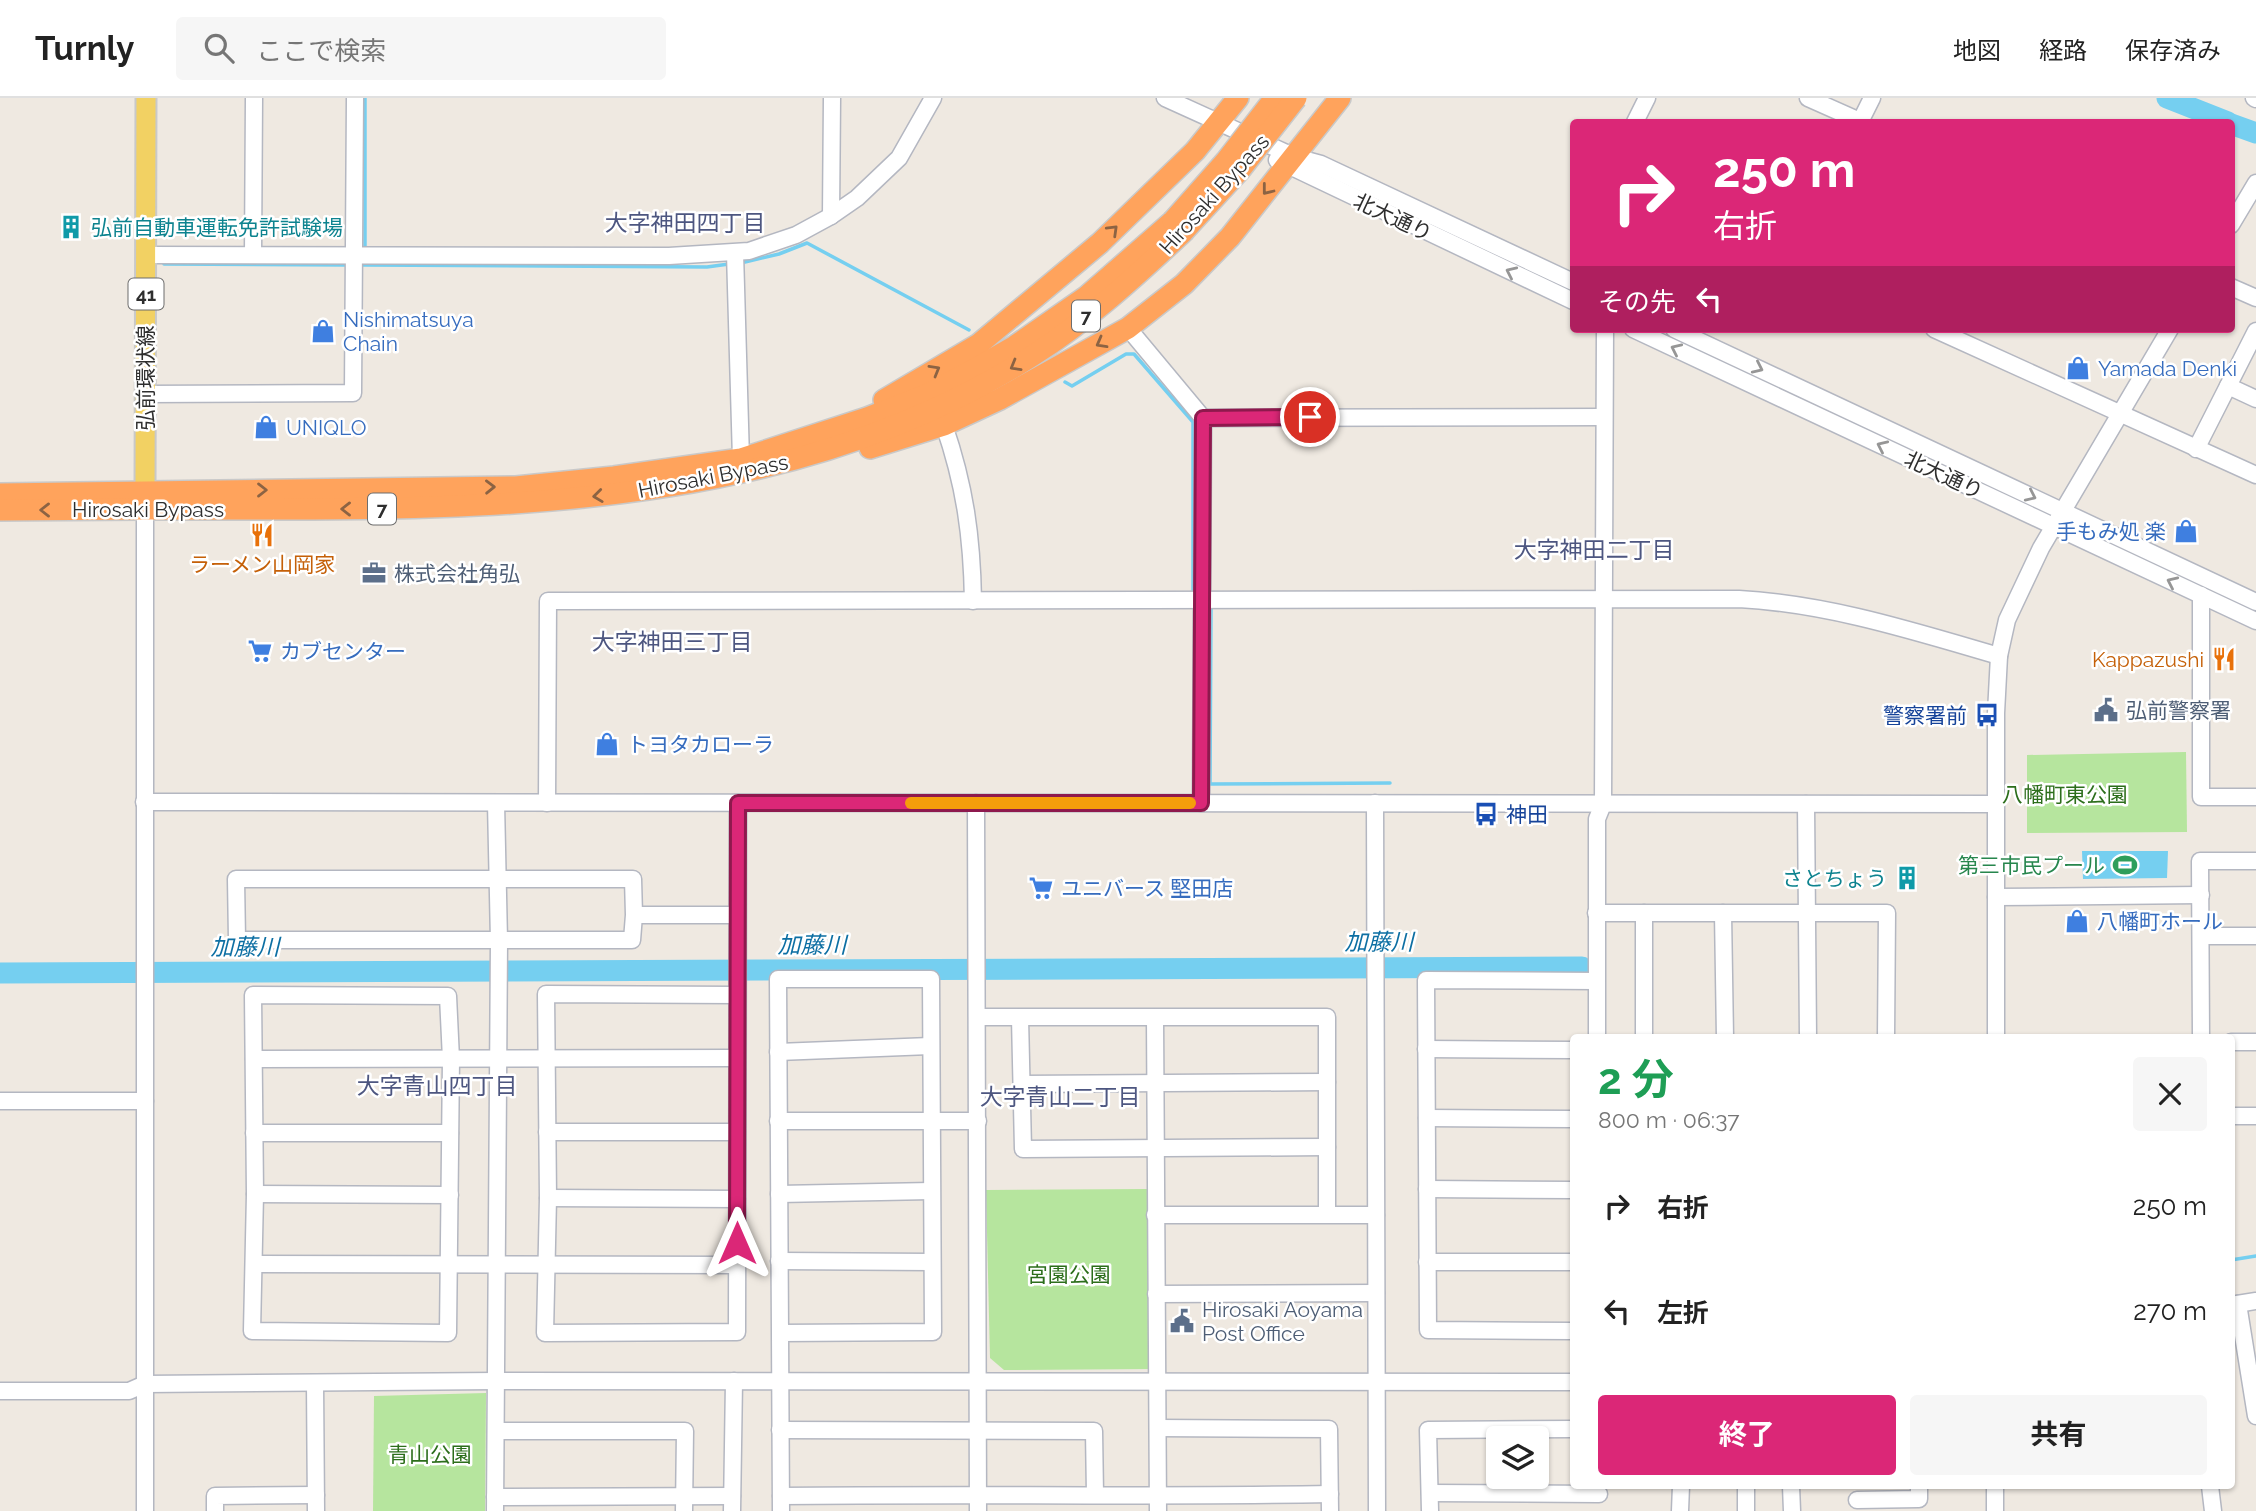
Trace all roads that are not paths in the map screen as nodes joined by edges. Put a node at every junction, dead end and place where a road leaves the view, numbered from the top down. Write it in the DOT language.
graph roads {
  1 [pos="146,98"];
  2 [pos="254,98"];
  3 [pos="355,98"];
  4 [pos="832,98"];
  5 [pos="933,98"];
  6 [pos="1165,98"];
  7 [pos="1238,98"];
  8 [pos="1275,98"];
  9 [pos="1296,98"];
  10 [pos="1340,98"];
  11 [pos="1647,98"];
  12 [pos="1808,98"];
  13 [pos="1872,98"];
  14 [pos="1636,119"];
  15 [pos="1854,119"];
  16 [pos="1862,119"];
  17 [pos="1219,123"];
  18 [pos="1290,162"];
  19 [pos="2256,183"];
  20 [pos="831,216"];
  21 [pos="2235,218"];
  22 [pos="1178,226"];
  23 [pos="735,253"];
  24 [pos="354,254"];
  25 [pos="146,255"];
  26 [pos="253,255"];
  27 [pos="1570,281"];
  28 [pos="2235,290"];
  29 [pos="2256,298"];
  30 [pos="1570,300"];
  31 [pos="1128,328"];
  32 [pos="2256,331"];
  33 [pos="1605,333"];
  34 [pos="1642,333"];
  35 [pos="1683,333"];
  36 [pos="1943,333"];
  37 [pos="2168,333"];
  38 [pos="2228,386"];
  39 [pos="145,394"];
  40 [pos="2256,399"];
  41 [pos="2119,414"];
  42 [pos="1604,417"];
  43 [pos="1203,418"];
  44 [pos="944,425"];
  45 [pos="2196,449"];
  46 [pos="741,459"];
  47 [pos="762,460"];
  48 [pos="2256,475"];
  49 [pos="0,494"];
  50 [pos="145,500"];
  51 [pos="0,510"];
  52 [pos="2064,512"];
  53 [pos="2054,527"];
  54 [pos="2201,595"];
  55 [pos="1604,599"];
  56 [pos="973,601"];
  57 [pos="1201,601"];
  58 [pos="2256,602"];
  59 [pos="2256,621"];
  60 [pos="1999,656"];
  61 [pos="2256,797"];
  62 [pos="144,802"];
  63 [pos="496,803"];
  64 [pos="547,803"];
  65 [pos="738,803"];
  66 [pos="976,803"];
  67 [pos="1201,803"];
  68 [pos="1375,803"];
  69 [pos="1996,803"];
  70 [pos="1603,804"];
  71 [pos="1806,804"];
  72 [pos="2256,861"];
  73 [pos="498,879"];
  74 [pos="2201,895"];
  75 [pos="1996,897"];
  76 [pos="1644,913"];
  77 [pos="1723,913"];
  78 [pos="1805,913"];
  79 [pos="1596,914"];
  80 [pos="634,915"];
  81 [pos="737,915"];
  82 [pos="2202,936"];
  83 [pos="2256,936"];
  84 [pos="499,949"];
  85 [pos="1596,981"];
  86 [pos="736,989"];
  87 [pos="978,1017"];
  88 [pos="1020,1018"];
  89 [pos="1155,1018"];
  90 [pos="1597,1034"];
  91 [pos="1644,1034"];
  92 [pos="1726,1034"];
  93 [pos="1808,1034"];
  94 [pos="1886,1034"];
  95 [pos="1996,1034"];
  96 [pos="2201,1034"];
  97 [pos="2235,1042"];
  98 [pos="2256,1042"];
  99 [pos="930,1046"];
  100 [pos="1426,1049"];
  101 [pos="1570,1050"];
  102 [pos="778,1052"];
  103 [pos="736,1058"];
  104 [pos="254,1059"];
  105 [pos="451,1059"];
  106 [pos="497,1059"];
  107 [pos="546,1059"];
  108 [pos="1327,1082"];
  109 [pos="1155,1083"];
  110 [pos="1023,1084"];
  111 [pos="0,1101"];
  112 [pos="145,1101"];
  113 [pos="2235,1116"];
  114 [pos="2256,1116"];
  115 [pos="1427,1118"];
  116 [pos="1570,1119"];
  117 [pos="778,1121"];
  118 [pos="931,1121"];
  119 [pos="978,1121"];
  120 [pos="547,1132"];
  121 [pos="737,1132"];
  122 [pos="254,1133"];
  123 [pos="450,1133"];
  124 [pos="1327,1147"];
  125 [pos="1154,1149"];
  126 [pos="1427,1189"];
  127 [pos="1570,1190"];
  128 [pos="931,1191"];
  129 [pos="255,1194"];
  130 [pos="779,1194"];
  131 [pos="450,1195"];
  132 [pos="548,1198"];
  133 [pos="737,1199"];
  134 [pos="1327,1214"];
  135 [pos="1155,1215"];
  136 [pos="1376,1215"];
  137 [pos="779,1262"];
  138 [pos="931,1262"];
  139 [pos="1427,1262"];
  140 [pos="1570,1262"];
  141 [pos="254,1264"];
  142 [pos="737,1265"];
  143 [pos="449,1266"];
  144 [pos="496,1266"];
  145 [pos="545,1266"];
  146 [pos="1376,1293"];
  147 [pos="1156,1294"];
  148 [pos="2256,1301"];
  149 [pos="2235,1305"];
  150 [pos="1570,1331"];
  151 [pos="780,1333"];
  152 [pos="2252,1370"];
  153 [pos="497,1381"];
  154 [pos="734,1381"];
  155 [pos="780,1382"];
  156 [pos="978,1382"];
  157 [pos="1158,1382"];
  158 [pos="1377,1382"];
  159 [pos="1570,1382"];
  160 [pos="315,1383"];
  161 [pos="145,1384"];
  162 [pos="0,1391"];
  163 [pos="2256,1416"];
  164 [pos="1158,1428"];
  165 [pos="978,1429"];
  166 [pos="1570,1429"];
  167 [pos="780,1430"];
  168 [pos="496,1431"];
  169 [pos="1681,1489"];
  170 [pos="1746,1489"];
  171 [pos="1791,1489"];
  172 [pos="1919,1489"];
  173 [pos="1995,1489"];
  174 [pos="2210,1489"];
  175 [pos="1599,1490"];
  176 [pos="1430,1493"];
  177 [pos="978,1494"];
  178 [pos="1330,1494"];
  179 [pos="1095,1495"];
  180 [pos="1857,1499"];
  181 [pos="316,1503"];
  182 [pos="732,1503"];
  183 [pos="495,1504"];
  184 [pos="684,1504"];
  185 [pos="781,1504"];
  186 [pos="1158,1504"];
  187 [pos="145,1511"];
  188 [pos="215,1511"];
  189 [pos="978,1511"];
  190 [pos="1330,1511"];
  191 [pos="1377,1511"];
  192 [pos="1430,1511"];
  193 [pos="1599,1511"];
  194 [pos="1680,1511"];
  195 [pos="1746,1511"];
  196 [pos="1792,1511"];
  197 [pos="1995,1511"];
  198 [pos="2213,1511"];
  1 -- 25 [label="main road, 弘前環状線 / 41"];
  2 -- 26 [label="street"];
  3 -- 24 [label="street"];
  4 -- 20 [label="street"];
  5 -- 20 [label="street"];
  6 -- 17 [label="street, 北大通り"];
  7 -- 17 [label="highway"];
  8 -- 22 [label="highway, Hirosaki Bypass / 7, bridge"];
  9 -- 22 [label="highway, Hirosaki Bypass / 7, bridge"];
  10 -- 18 [label="highway"];
  11 -- 14 [label="street"];
  12 -- 15 [label="street"];
  13 -- 16 [label="street"];
  17 -- 18 [label="street, 北大通り"];
  47 -- 17 [label="highway, one-way"];
  18 -- 27 [label="street"];
  30 -- 18 [label="street, 北大通り, one-way"];
  18 -- 31 [label="highway, one-way"];
  19 -- 21 [label="street"];
  20 -- 23 [label="street"];
  22 -- 47 [label="highway, Hirosaki Bypass / 7"];
  23 -- 24 [label="street"];
  23 -- 46 [label="street"];
  24 -- 26 [label="street"];
  24 -- 39 [label="street"];
  25 -- 26 [label="street"];
  25 -- 39 [label="main road, 弘前環状線 / 41"];
  28 -- 29 [label="street"];
  31 -- 43 [label="street"];
  31 -- 44 [label="highway, one-way"];
  32 -- 38 [label="street"];
  33 -- 42 [label="street"];
  53 -- 34 [label="street, 北大通り, one-way"];
  35 -- 52 [label="street, one-way"];
  36 -- 41 [label="street"];
  37 -- 41 [label="street"];
  38 -- 40 [label="street"];
  38 -- 45 [label="street"];
  39 -- 50 [label="main road, 弘前環状線 / 41"];
  41 -- 45 [label="street"];
  41 -- 52 [label="street"];
  42 -- 43 [label="street"];
  42 -- 55 [label="street"];
  43 -- 57 [label="street"];
  44 -- 47 [label="highway"];
  44 -- 56 [label="street"];
  45 -- 48 [label="street"];
  46 -- 47 [label="highway, Hirosaki Bypass / 7"];
  50 -- 46 [label="highway, Hirosaki Bypass / 7, one-way"];
  47 -- 50 [label="highway, Hirosaki Bypass / 7, one-way"];
  49 -- 50 [label="highway, Hirosaki Bypass / 7"];
  50 -- 51 [label="highway, Hirosaki Bypass / 7, one-way"];
  50 -- 62 [label="street"];
  52 -- 53 [label="street"];
  52 -- 58 [label="street"];
  54 -- 53 [label="street, 北大通り, one-way"];
  53 -- 60 [label="street"];
  54 -- 59 [label="street, 北大通り"];
  54 -- 61 [label="street"];
  55 -- 57 [label="street"];
  55 -- 60 [label="street"];
  55 -- 70 [label="street"];
  56 -- 57 [label="street"];
  56 -- 64 [label="street"];
  57 -- 67 [label="street"];
  60 -- 69 [label="street"];
  62 -- 63 [label="street"];
  62 -- 112 [label="street"];
  63 -- 64 [label="street"];
  63 -- 73 [label="street"];
  64 -- 65 [label="street"];
  65 -- 66 [label="street"];
  65 -- 81 [label="street"];
  66 -- 67 [label="street"];
  66 -- 87 [label="street"];
  67 -- 68 [label="street"];
  68 -- 70 [label="street"];
  68 -- 136 [label="street"];
  69 -- 71 [label="street"];
  69 -- 75 [label="street"];
  70 -- 71 [label="street"];
  70 -- 79 [label="street"];
  71 -- 78 [label="street"];
  72 -- 74 [label="street"];
  73 -- 80 [label="street"];
  73 -- 84 [label="street"];
  73 -- 84 [label="street"];
  74 -- 75 [label="street"];
  74 -- 82 [label="street"];
  75 -- 95 [label="street"];
  76 -- 77 [label="street"];
  76 -- 79 [label="street"];
  76 -- 91 [label="street"];
  77 -- 78 [label="street"];
  77 -- 92 [label="street"];
  78 -- 93 [label="street"];
  78 -- 94 [label="street"];
  79 -- 85 [label="street"];
  80 -- 81 [label="street"];
  80 -- 84 [label="street"];
  81 -- 86 [label="street"];
  82 -- 83 [label="street"];
  82 -- 96 [label="street"];
  84 -- 106 [label="street"];
  85 -- 90 [label="street"];
  85 -- 100 [label="street"];
  86 -- 103 [label="street"];
  86 -- 107 [label="street"];
  87 -- 88 [label="street"];
  87 -- 119 [label="street"];
  88 -- 89 [label="street"];
  88 -- 110 [label="street"];
  89 -- 108 [label="street"];
  89 -- 109 [label="street"];
  97 -- 98 [label="street"];
  99 -- 102 [label="street"];
  99 -- 102 [label="street"];
  99 -- 118 [label="street"];
  100 -- 101 [label="street"];
  100 -- 115 [label="street"];
  102 -- 117 [label="street"];
  103 -- 107 [label="street"];
  103 -- 121 [label="street"];
  104 -- 105 [label="street"];
  104 -- 105 [label="street"];
  104 -- 122 [label="street"];
  105 -- 106 [label="street"];
  105 -- 123 [label="street"];
  106 -- 107 [label="street"];
  106 -- 144 [label="street"];
  107 -- 120 [label="street"];
  108 -- 109 [label="street"];
  108 -- 124 [label="street"];
  109 -- 110 [label="street"];
  109 -- 125 [label="street"];
  110 -- 125 [label="street"];
  111 -- 112 [label="street"];
  112 -- 161 [label="street"];
  113 -- 114 [label="street"];
  115 -- 116 [label="street"];
  115 -- 126 [label="street"];
  117 -- 118 [label="street"];
  117 -- 130 [label="street"];
  118 -- 119 [label="street"];
  118 -- 128 [label="street"];
  119 -- 156 [label="street"];
  120 -- 121 [label="street"];
  120 -- 132 [label="street"];
  121 -- 133 [label="street"];
  122 -- 123 [label="street"];
  122 -- 129 [label="street"];
  123 -- 131 [label="street"];
  124 -- 125 [label="street"];
  124 -- 134 [label="street"];
  125 -- 135 [label="street"];
  126 -- 127 [label="street"];
  126 -- 139 [label="street"];
  128 -- 130 [label="street"];
  128 -- 138 [label="street"];
  129 -- 131 [label="street"];
  129 -- 141 [label="street"];
  130 -- 137 [label="street"];
  131 -- 143 [label="street"];
  132 -- 133 [label="street"];
  132 -- 145 [label="street"];
  133 -- 142 [label="street"];
  134 -- 135 [label="street"];
  134 -- 136 [label="street"];
  135 -- 147 [label="street"];
  136 -- 146 [label="street"];
  137 -- 138 [label="street"];
  137 -- 151 [label="street"];
  138 -- 151 [label="street"];
  139 -- 140 [label="street"];
  139 -- 150 [label="street"];
  141 -- 143 [label="street"];
  141 -- 143 [label="street"];
  142 -- 145 [label="street"];
  142 -- 145 [label="street"];
  143 -- 144 [label="street"];
  144 -- 145 [label="street"];
  144 -- 153 [label="street"];
  146 -- 147 [label="street"];
  146 -- 158 [label="street"];
  147 -- 157 [label="street"];
  148 -- 149 [label="street"];
  149 -- 152 [label="street"];
  151 -- 155 [label="street"];
  152 -- 163 [label="street"];
  153 -- 154 [label="street"];
  153 -- 160 [label="street"];
  153 -- 168 [label="street"];
  154 -- 155 [label="street"];
  154 -- 182 [label="street"];
  155 -- 156 [label="street"];
  155 -- 167 [label="street"];
  156 -- 157 [label="street"];
  156 -- 165 [label="street"];
  157 -- 158 [label="street"];
  157 -- 164 [label="street"];
  158 -- 159 [label="street"];
  158 -- 191 [label="street"];
  160 -- 161 [label="street"];
  160 -- 181 [label="street"];
  161 -- 162 [label="street"];
  161 -- 187 [label="street"];
  164 -- 178 [label="street"];
  164 -- 186 [label="street"];
  165 -- 167 [label="street"];
  165 -- 177 [label="street"];
  165 -- 179 [label="street"];
  166 -- 176 [label="street"];
  167 -- 185 [label="street"];
  168 -- 183 [label="street"];
  168 -- 184 [label="street"];
  169 -- 194 [label="street"];
  170 -- 195 [label="street"];
  171 -- 196 [label="street"];
  172 -- 180 [label="street"];
  173 -- 197 [label="street"];
  174 -- 198 [label="street"];
  175 -- 176 [label="street"];
  175 -- 193 [label="street"];
  176 -- 192 [label="street"];
  177 -- 179 [label="street"];
  177 -- 185 [label="street"];
  177 -- 189 [label="street"];
  178 -- 186 [label="street"];
  178 -- 190 [label="street"];
  179 -- 186 [label="street"];
  181 -- 188 [label="street"];
  182 -- 184 [label="street"];
  183 -- 184 [label="street"];
}
